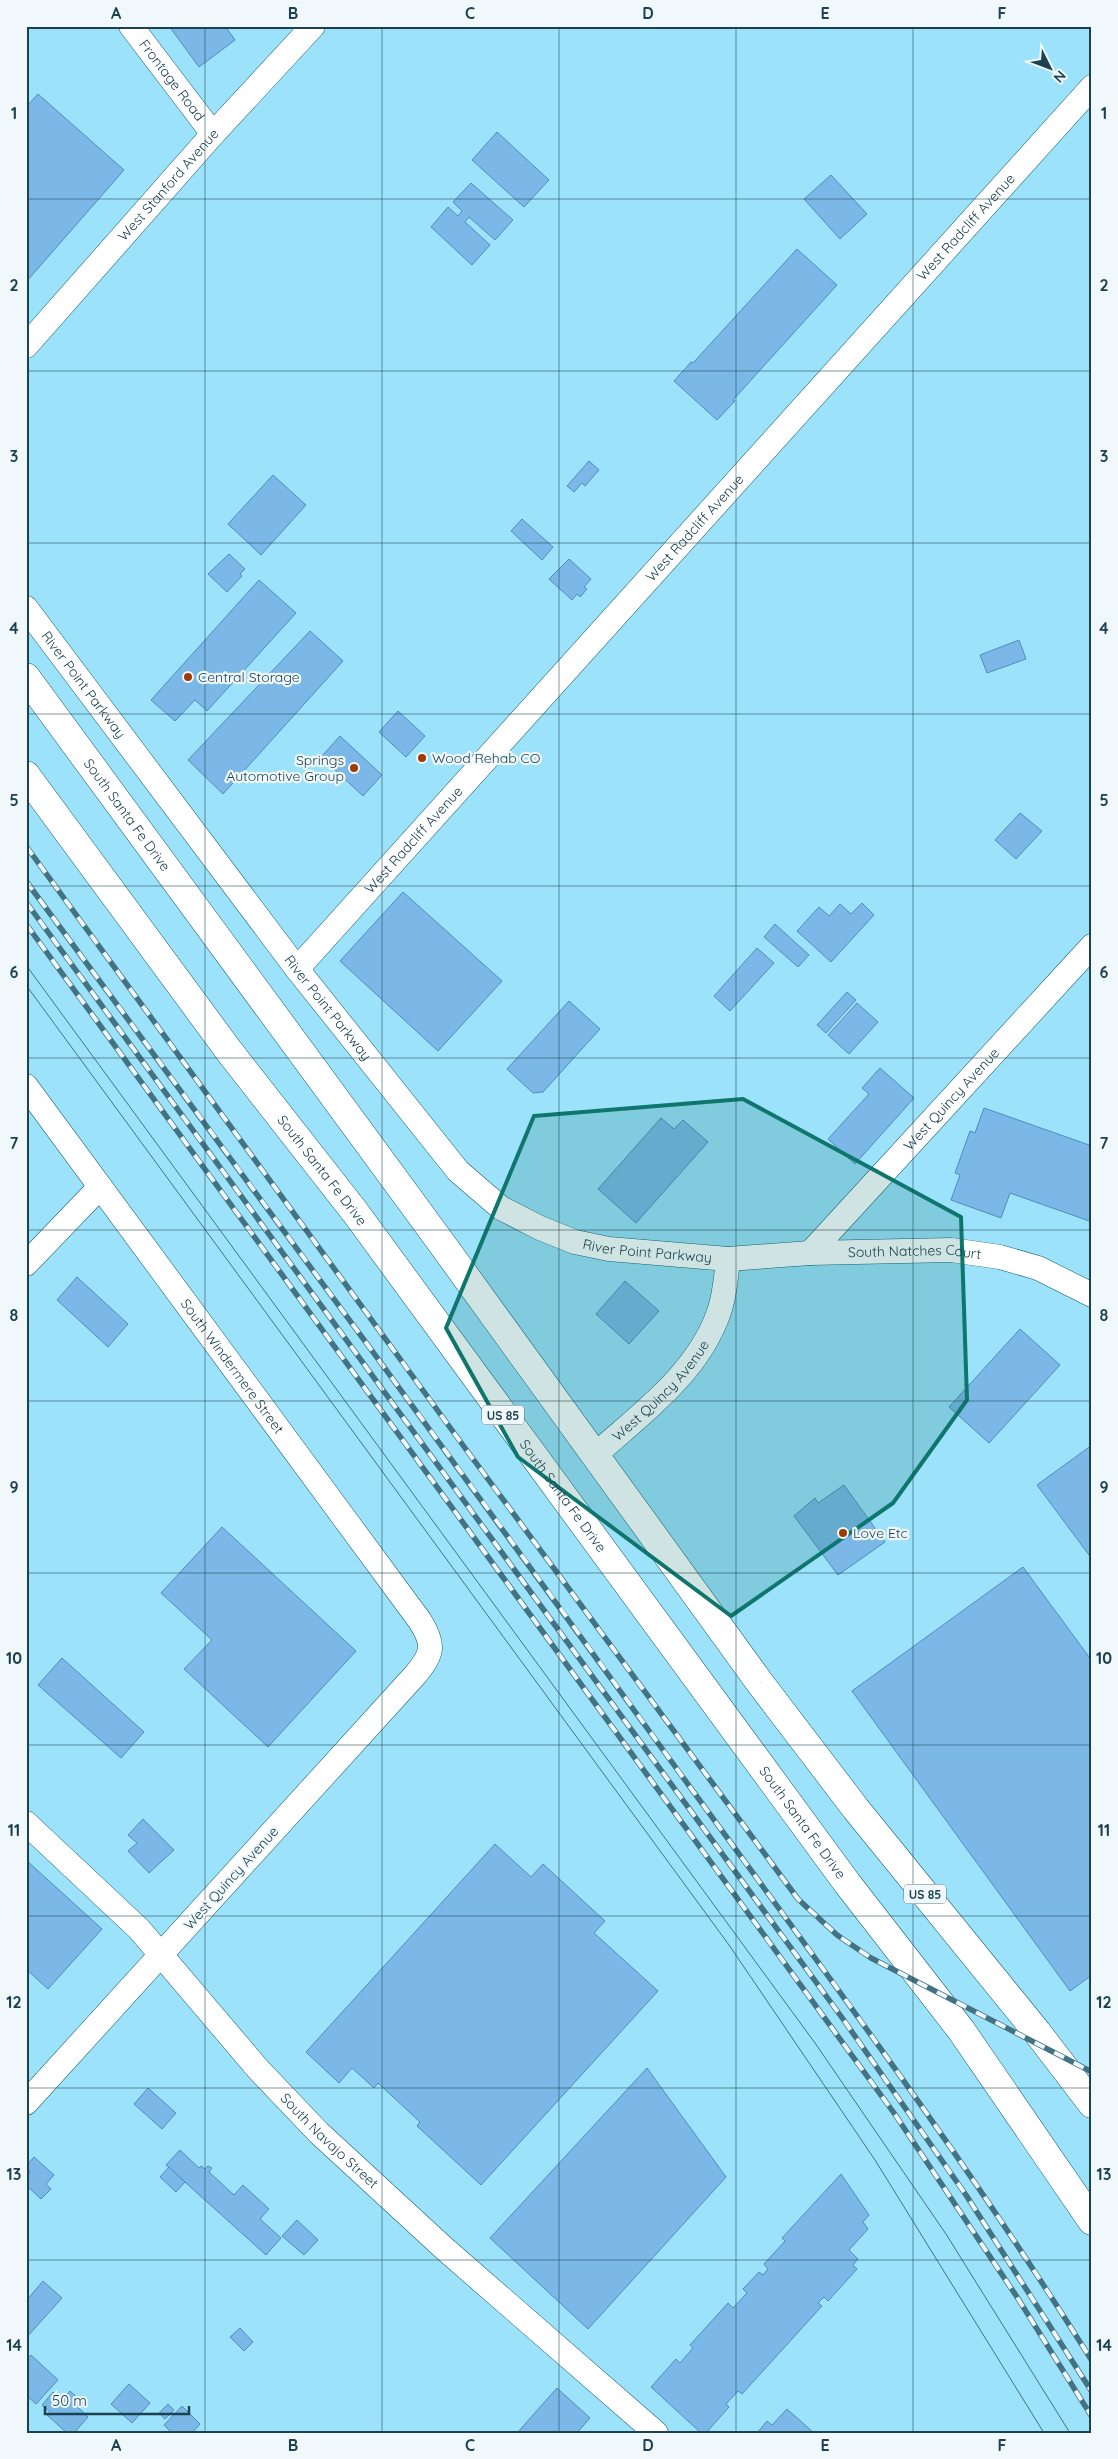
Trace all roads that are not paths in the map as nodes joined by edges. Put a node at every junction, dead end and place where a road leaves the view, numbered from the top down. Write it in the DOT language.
graph roads {
  1 [pos="131,26"];
  2 [pos="313,26"];
  3 [pos="1092,86"];
  4 [pos="213,134"];
  5 [pos="26,346"];
  6 [pos="26,608"];
  7 [pos="26,677"];
  8 [pos="26,775"];
  9 [pos="1092,946"];
  10 [pos="297,969"];
  11 [pos="26,1086"];
  12 [pos="100,1187"];
  13 [pos="810,1253"];
  14 [pos="728,1259"];
  15 [pos="26,1264"];
  16 [pos="1092,1295"];
  17 [pos="596,1454"];
  18 [pos="431,1649"];
  19 [pos="26,1824"];
  20 [pos="162,1955"];
  21 [pos="26,2103"];
  22 [pos="1092,2104"];
  23 [pos="1092,2221"];
  24 [pos="656,2433"];
  1 -- 4 [label="street, Frontage Road"];
  2 -- 4 [label="street, West Stanford Avenue"];
  3 -- 10 [label="street, West Radcliff Avenue"];
  4 -- 5 [label="street, West Stanford Avenue"];
  6 -- 10 [label="street, River Point Parkway"];
  7 -- 17 [label="highway, South Santa Fe Drive / US 85"];
  8 -- 23 [label="highway, South Santa Fe Drive / US 85"];
  9 -- 13 [label="street, West Quincy Avenue"];
  10 -- 14 [label="street, River Point Parkway"];
  11 -- 12 [label="street, South Windermere Street"];
  12 -- 15 [label="street"];
  12 -- 18 [label="street, South Windermere Street"];
  13 -- 14 [label="street, South Natches Court"];
  13 -- 16 [label="street, South Natches Court"];
  14 -- 17 [label="street, West Quincy Avenue"];
  17 -- 22 [label="highway, South Santa Fe Drive / US 85"];
  18 -- 20 [label="street, West Quincy Avenue"];
  19 -- 20 [label="street, South Navajo Street"];
  20 -- 21 [label="street, West Quincy Avenue"];
  20 -- 24 [label="street, South Navajo Street"];
}
